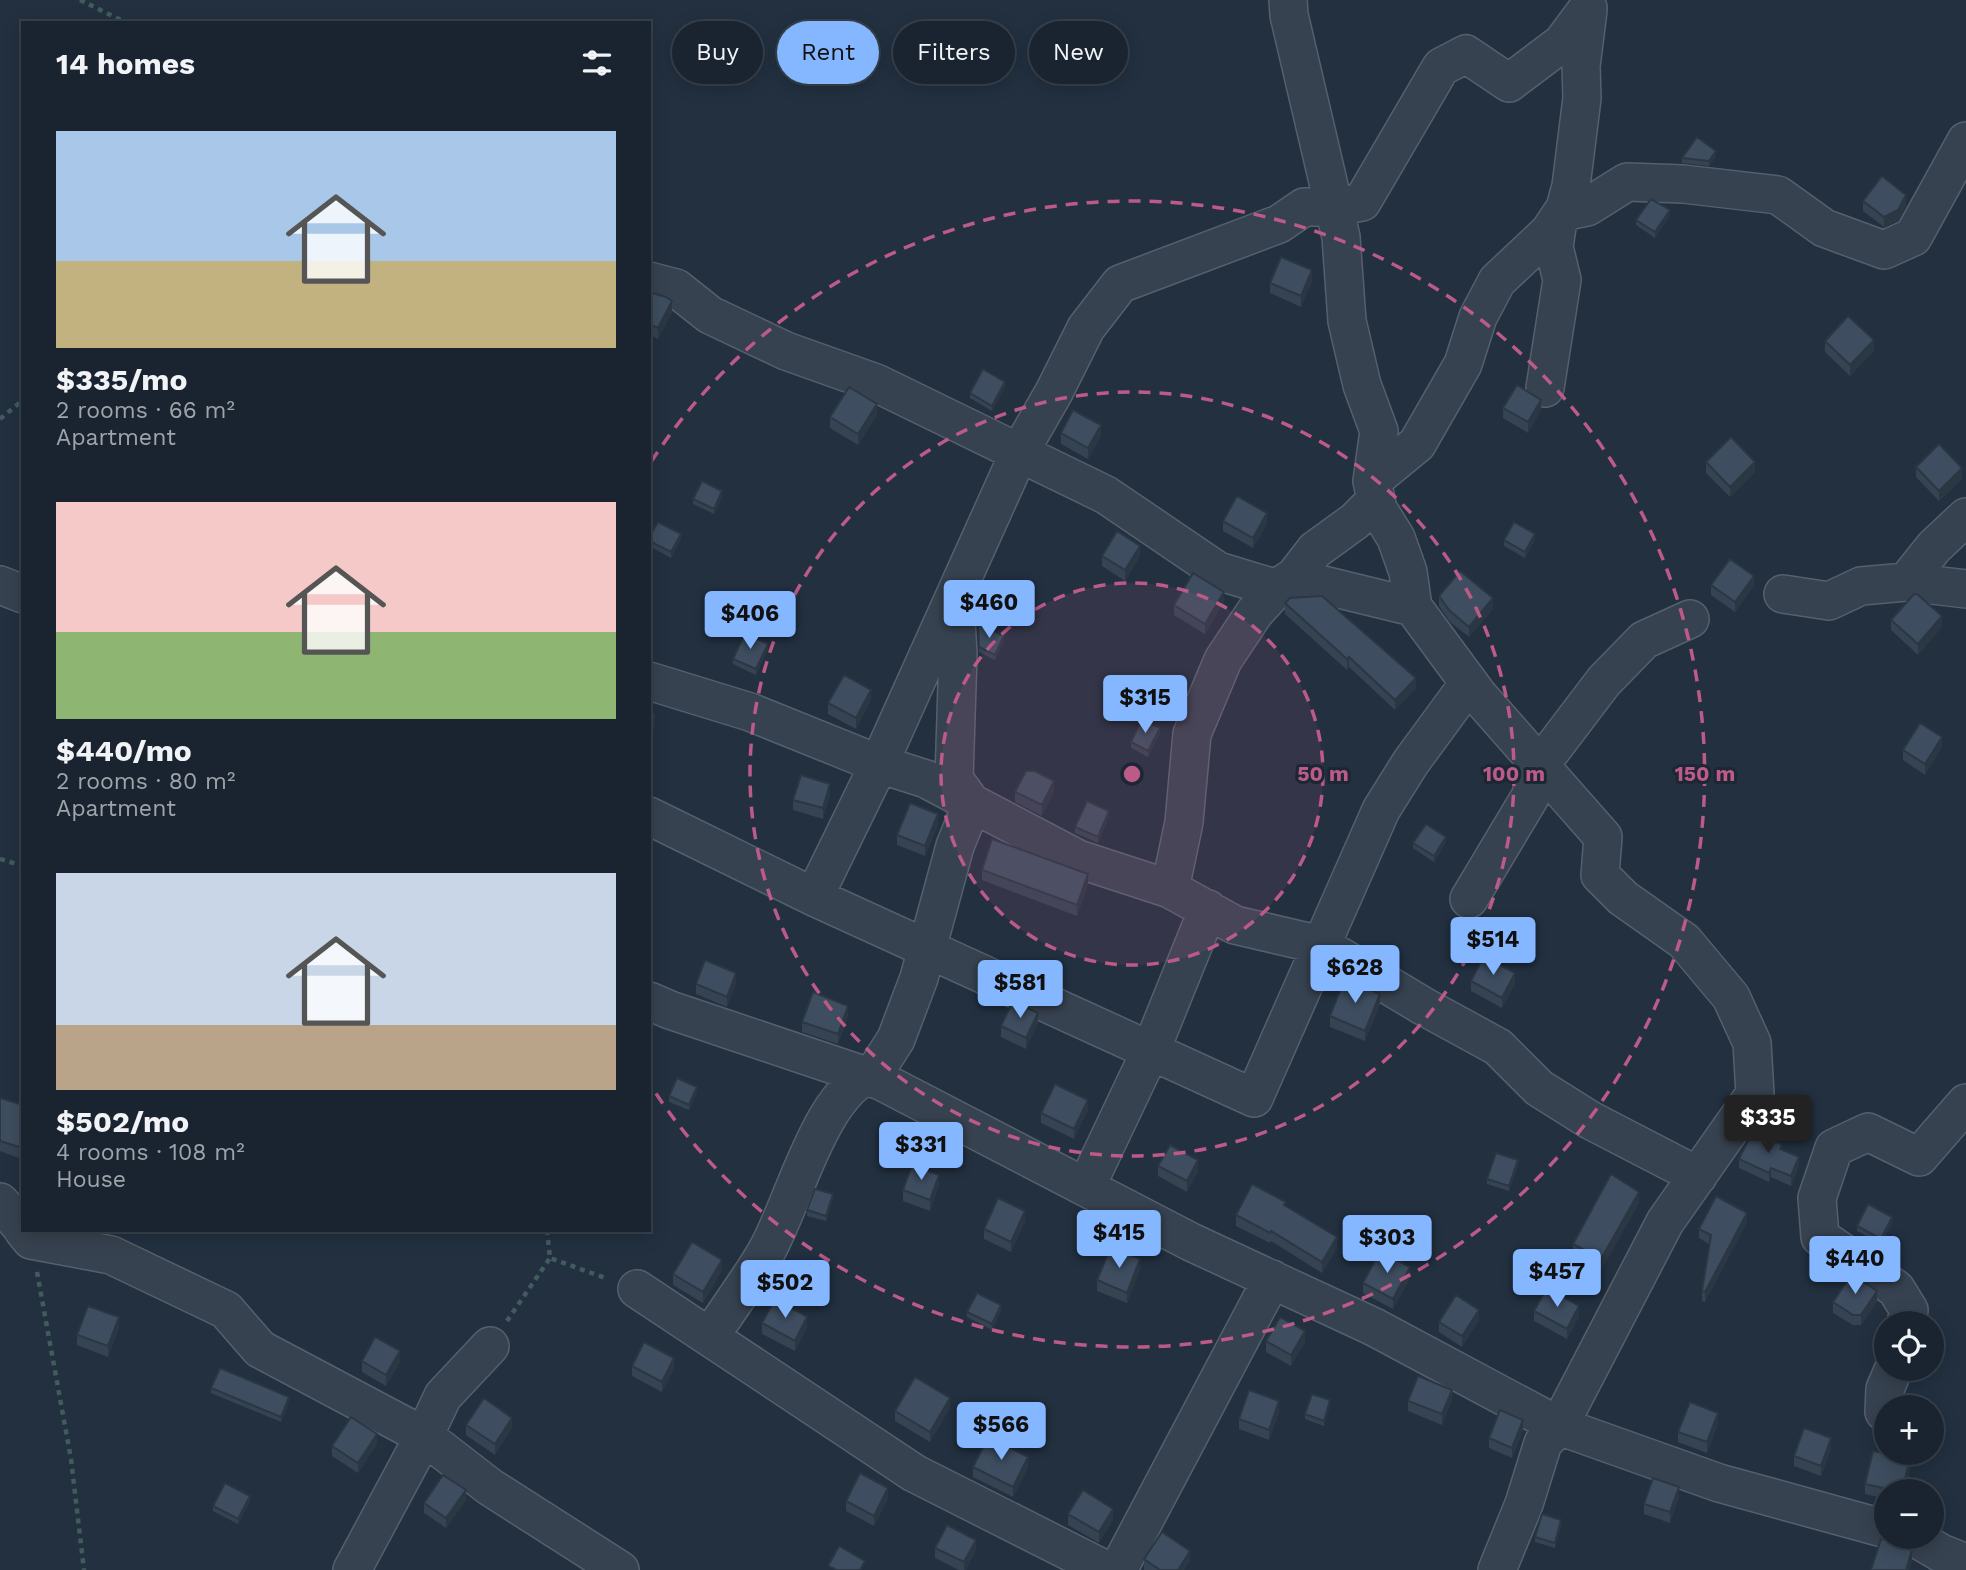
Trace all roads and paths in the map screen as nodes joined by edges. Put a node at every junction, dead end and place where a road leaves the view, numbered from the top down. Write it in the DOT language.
graph roads {
  1 [pos="80,0"];
  2 [pos="1288,0"];
  3 [pos="1588,4"];
  4 [pos="123,21"];
  5 [pos="1966,141"];
  6 [pos="1334,207"];
  7 [pos="1558,220"];
  8 [pos="651,282"];
  9 [pos="1545,388"];
  10 [pos="21,402"];
  11 [pos="0,419"];
  12 [pos="1019,453"];
  13 [pos="1374,491"];
  14 [pos="1966,517"];
  15 [pos="1906,582"];
  16 [pos="0,585"];
  17 [pos="1278,587"];
  18 [pos="1966,589"];
  19 [pos="21,593"];
  20 [pos="1783,594"];
  21 [pos="955,597"];
  22 [pos="1413,607"];
  23 [pos="1690,619"];
  24 [pos="651,682"];
  25 [pos="1469,683"];
  26 [pos="879,764"];
  27 [pos="1541,764"];
  28 [pos="972,804"];
  29 [pos="651,817"];
  30 [pos="0,859"];
  31 [pos="21,865"];
  32 [pos="1170,889"];
  33 [pos="814,897"];
  34 [pos="1469,899"];
  35 [pos="1208,909"];
  36 [pos="1321,945"];
  37 [pos="927,948"];
  38 [pos="651,1002"];
  39 [pos="1151,1050"];
  40 [pos="864,1075"];
  41 [pos="1966,1103"];
  42 [pos="1698,1176"];
  43 [pos="1086,1187"];
  44 [pos="0,1202"];
  45 [pos="21,1227"];
  46 [pos="547,1232"];
  47 [pos="26,1233"];
  48 [pos="550,1258"];
  49 [pos="1272,1279"];
  50 [pos="637,1289"];
  51 [pos="1909,1311"];
  52 [pos="710,1337"];
  53 [pos="489,1346"];
  54 [pos="1559,1426"];
  55 [pos="424,1436"];
  56 [pos="1874,1526"];
  57 [pos="84,1570"];
  58 [pos="352,1570"];
  59 [pos="620,1570"];
  60 [pos="1106,1570"];
  61 [pos="1118,1570"];
  62 [pos="1497,1570"];
  1 -- 4 [label="path"];
  2 -- 6 [label="street"];
  3 -- 6 [label="street"];
  3 -- 7 [label="street"];
  5 -- 7 [label="street"];
  6 -- 12 [label="street"];
  6 -- 13 [label="street"];
  7 -- 9 [label="street"];
  7 -- 13 [label="street"];
  8 -- 12 [label="street"];
  10 -- 11 [label="path"];
  12 -- 17 [label="street"];
  12 -- 21 [label="street"];
  13 -- 17 [label="street"];
  13 -- 22 [label="street"];
  14 -- 15 [label="street"];
  15 -- 18 [label="street"];
  15 -- 20 [label="street"];
  16 -- 19 [label="street"];
  17 -- 22 [label="street"];
  17 -- 32 [label="street"];
  21 -- 26 [label="street"];
  21 -- 28 [label="street"];
  22 -- 25 [label="street"];
  23 -- 27 [label="street"];
  24 -- 26 [label="street"];
  25 -- 27 [label="street"];
  25 -- 36 [label="street"];
  26 -- 28 [label="street"];
  26 -- 33 [label="street"];
  27 -- 34 [label="street"];
  27 -- 42 [label="street"];
  28 -- 32 [label="street"];
  28 -- 37 [label="street"];
  29 -- 33 [label="street"];
  30 -- 31 [label="path"];
  32 -- 35 [label="street"];
  33 -- 37 [label="street"];
  35 -- 36 [label="street"];
  35 -- 39 [label="street"];
  36 -- 39 [label="street"];
  36 -- 42 [label="street"];
  37 -- 39 [label="street"];
  37 -- 40 [label="street"];
  38 -- 40 [label="street"];
  39 -- 43 [label="street"];
  40 -- 43 [label="street"];
  40 -- 52 [label="street"];
  41 -- 51 [label="street"];
  42 -- 54 [label="street"];
  43 -- 49 [label="street"];
  44 -- 45 [label="street"];
  46 -- 48 [label="path"];
  47 -- 55 [label="street"];
  47 -- 57 [label="path"];
  48 -- 50 [label="path"];
  48 -- 53 [label="path"];
  49 -- 54 [label="street"];
  49 -- 61 [label="street"];
  50 -- 52 [label="street"];
  52 -- 60 [label="street"];
  53 -- 55 [label="street"];
  54 -- 56 [label="street"];
  54 -- 62 [label="street"];
  55 -- 58 [label="street"];
  55 -- 59 [label="street"];
}
